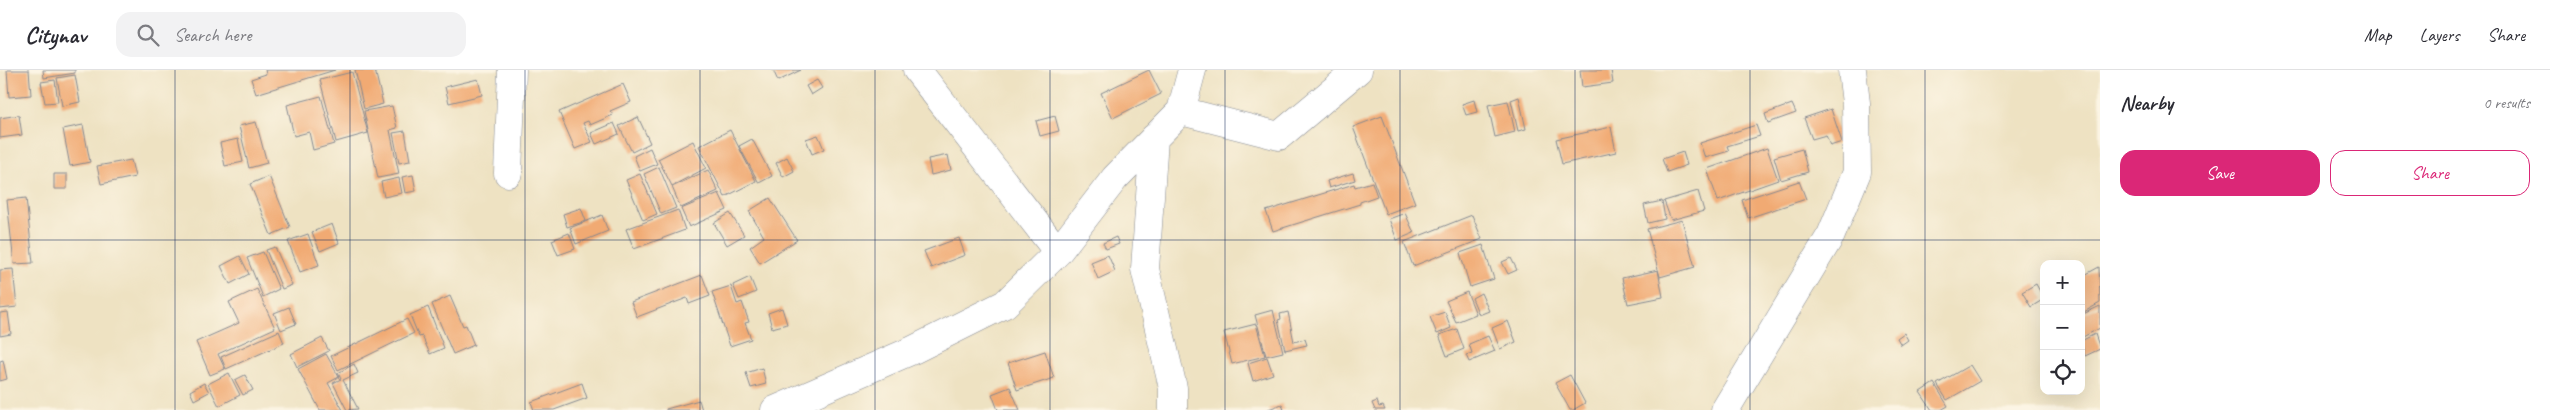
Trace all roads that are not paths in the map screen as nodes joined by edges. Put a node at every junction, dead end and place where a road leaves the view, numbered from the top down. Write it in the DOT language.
graph roads {
  1 [pos="512,70"];
  2 [pos="917,70"];
  3 [pos="1192,70"];
  4 [pos="1358,70"];
  5 [pos="1852,70"];
  6 [pos="1180,111"];
  7 [pos="1154,138"];
  8 [pos="508,173"];
  9 [pos="1058,252"];
  10 [pos="775,410"];
  11 [pos="1173,410"];
  12 [pos="1725,410"];
  1 -- 8 [label="street"];
  2 -- 9 [label="street"];
  3 -- 6 [label="street"];
  4 -- 6 [label="street"];
  5 -- 12 [label="street"];
  6 -- 7 [label="street"];
  7 -- 9 [label="street"];
  7 -- 11 [label="street"];
  9 -- 10 [label="street"];
}
